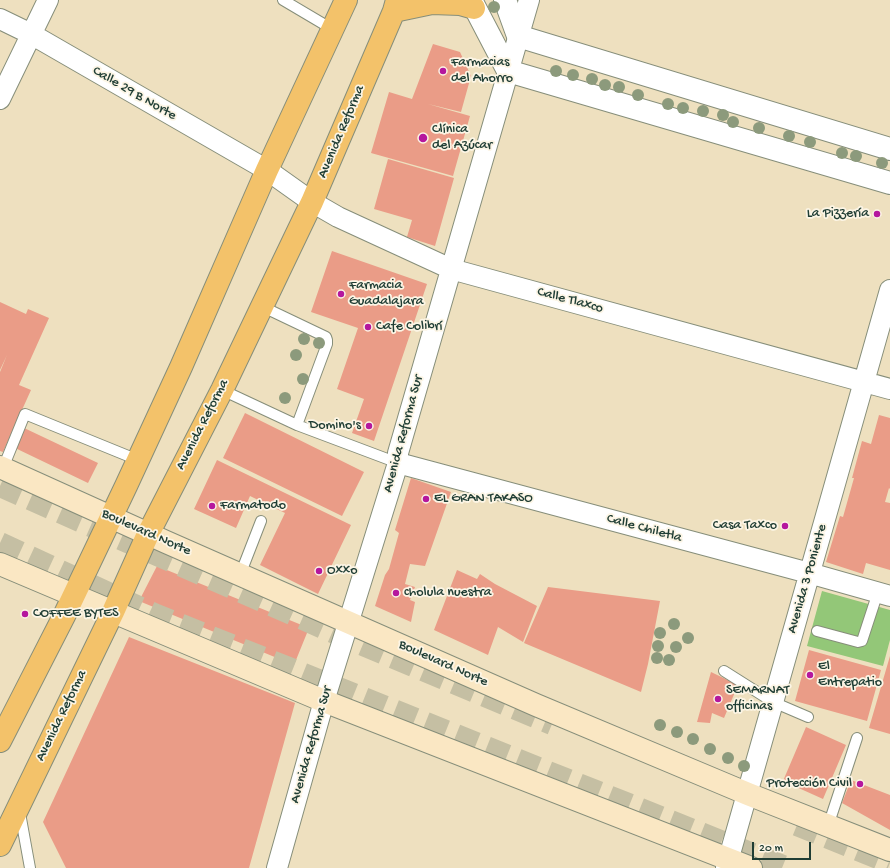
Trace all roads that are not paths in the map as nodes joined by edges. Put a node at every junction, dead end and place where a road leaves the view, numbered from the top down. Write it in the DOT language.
graph roads {
  1 [pos="48,0"];
  2 [pos="346,0"];
  3 [pos="505,0"];
  4 [pos="529,0"];
  5 [pos="288,1"];
  6 [pos="473,4"];
  7 [pos="395,6"];
  8 [pos="0,19"];
  9 [pos="332,29"];
  10 [pos="31,34"];
  11 [pos="518,36"];
  12 [pos="508,71"];
  13 [pos="0,99"];
  14 [pos="890,149"];
  15 [pos="267,170"];
  16 [pos="890,183"];
  17 [pos="312,202"];
  18 [pos="451,269"];
  19 [pos="890,290"];
  20 [pos="261,306"];
  21 [pos="863,381"];
  22 [pos="890,389"];
  23 [pos="222,390"];
  24 [pos="297,425"];
  25 [pos="138,460"];
  26 [pos="398,463"];
  27 [pos="1,468"];
  28 [pos="111,517"];
  29 [pos="261,521"];
  30 [pos="148,534"];
  31 [pos="0,564"];
  32 [pos="809,573"];
  33 [pos="240,575"];
  34 [pos="884,594"];
  35 [pos="74,596"];
  36 [pos="113,612"];
  37 [pos="348,622"];
  38 [pos="817,632"];
  39 [pos="724,671"];
  40 [pos="324,700"];
  41 [pos="773,702"];
  42 [pos="808,717"];
  43 [pos="857,738"];
  44 [pos="0,741"];
  45 [pos="748,794"];
  46 [pos="19,806"];
  47 [pos="828,826"];
  48 [pos="0,845"];
  49 [pos="890,850"];
  50 [pos="728,864"];
  51 [pos="30,868"];
  52 [pos="277,868"];
  53 [pos="751,868"];
  1 -- 10 [label="street"];
  2 -- 9 [label="main road"];
  3 -- 11 [label="street"];
  4 -- 11 [label="street, Avenida Reforma Sur"];
  5 -- 9 [label="lane"];
  6 -- 7 [label="main road"];
  6 -- 12 [label="street"];
  7 -- 17 [label="main road, Avenida Reforma"];
  8 -- 10 [label="street, Calle 29 B Norte"];
  9 -- 15 [label="main road"];
  10 -- 13 [label="street"];
  10 -- 15 [label="street, Calle 29 B Norte"];
  11 -- 12 [label="street, Avenida Reforma Sur"];
  11 -- 14 [label="street"];
  12 -- 16 [label="street"];
  12 -- 18 [label="street, Avenida Reforma Sur"];
  15 -- 17 [label="street, Calle Tlaxco"];
  15 -- 25 [label="main road"];
  17 -- 18 [label="street, Calle Tlaxco"];
  17 -- 20 [label="main road, Avenida Reforma"];
  18 -- 21 [label="street, Calle Tlaxco"];
  18 -- 26 [label="street, Avenida Reforma Sur"];
  19 -- 21 [label="street, Avenida 3 Poniente"];
  20 -- 23 [label="main road, Avenida Reforma"];
  20 -- 24 [label="lane"];
  21 -- 22 [label="street, Calle Tlaxco"];
  21 -- 32 [label="street, Avenida 3 Poniente"];
  23 -- 24 [label="lane"];
  23 -- 30 [label="main road, Avenida Reforma"];
  24 -- 26 [label="lane"];
  25 -- 27 [label="lane"];
  25 -- 28 [label="main road"];
  26 -- 32 [label="street, Calle Chiletla"];
  26 -- 37 [label="street, Avenida Reforma Sur"];
  27 -- 28 [label="main road, Boulevard Norte"];
  28 -- 30 [label="main road, Boulevard Norte"];
  28 -- 35 [label="main road"];
  29 -- 33 [label="lane"];
  30 -- 33 [label="main road, Boulevard Norte"];
  30 -- 36 [label="main road, Avenida Reforma"];
  31 -- 35 [label="main road"];
  32 -- 34 [label="street, Calle Chiletla"];
  32 -- 41 [label="street, Avenida 3 Poniente"];
  33 -- 37 [label="main road, Boulevard Norte"];
  34 -- 38 [label="lane"];
  35 -- 36 [label="main road"];
  35 -- 44 [label="main road"];
  36 -- 40 [label="main road"];
  36 -- 46 [label="main road, Avenida Reforma"];
  37 -- 40 [label="street, Avenida Reforma Sur"];
  37 -- 45 [label="main road, Boulevard Norte"];
  39 -- 41 [label="lane"];
  40 -- 50 [label="main road"];
  40 -- 52 [label="street, Avenida Reforma Sur"];
  41 -- 42 [label="lane"];
  41 -- 45 [label="street, Avenida 3 Poniente"];
  43 -- 47 [label="lane"];
  45 -- 47 [label="main road, Boulevard Norte"];
  45 -- 50 [label="street, Avenida 3 Poniente"];
  46 -- 48 [label="main road, Avenida Reforma"];
  46 -- 51 [label="lane"];
  47 -- 49 [label="main road, Boulevard Norte"];
  50 -- 53 [label="main road"];
}
